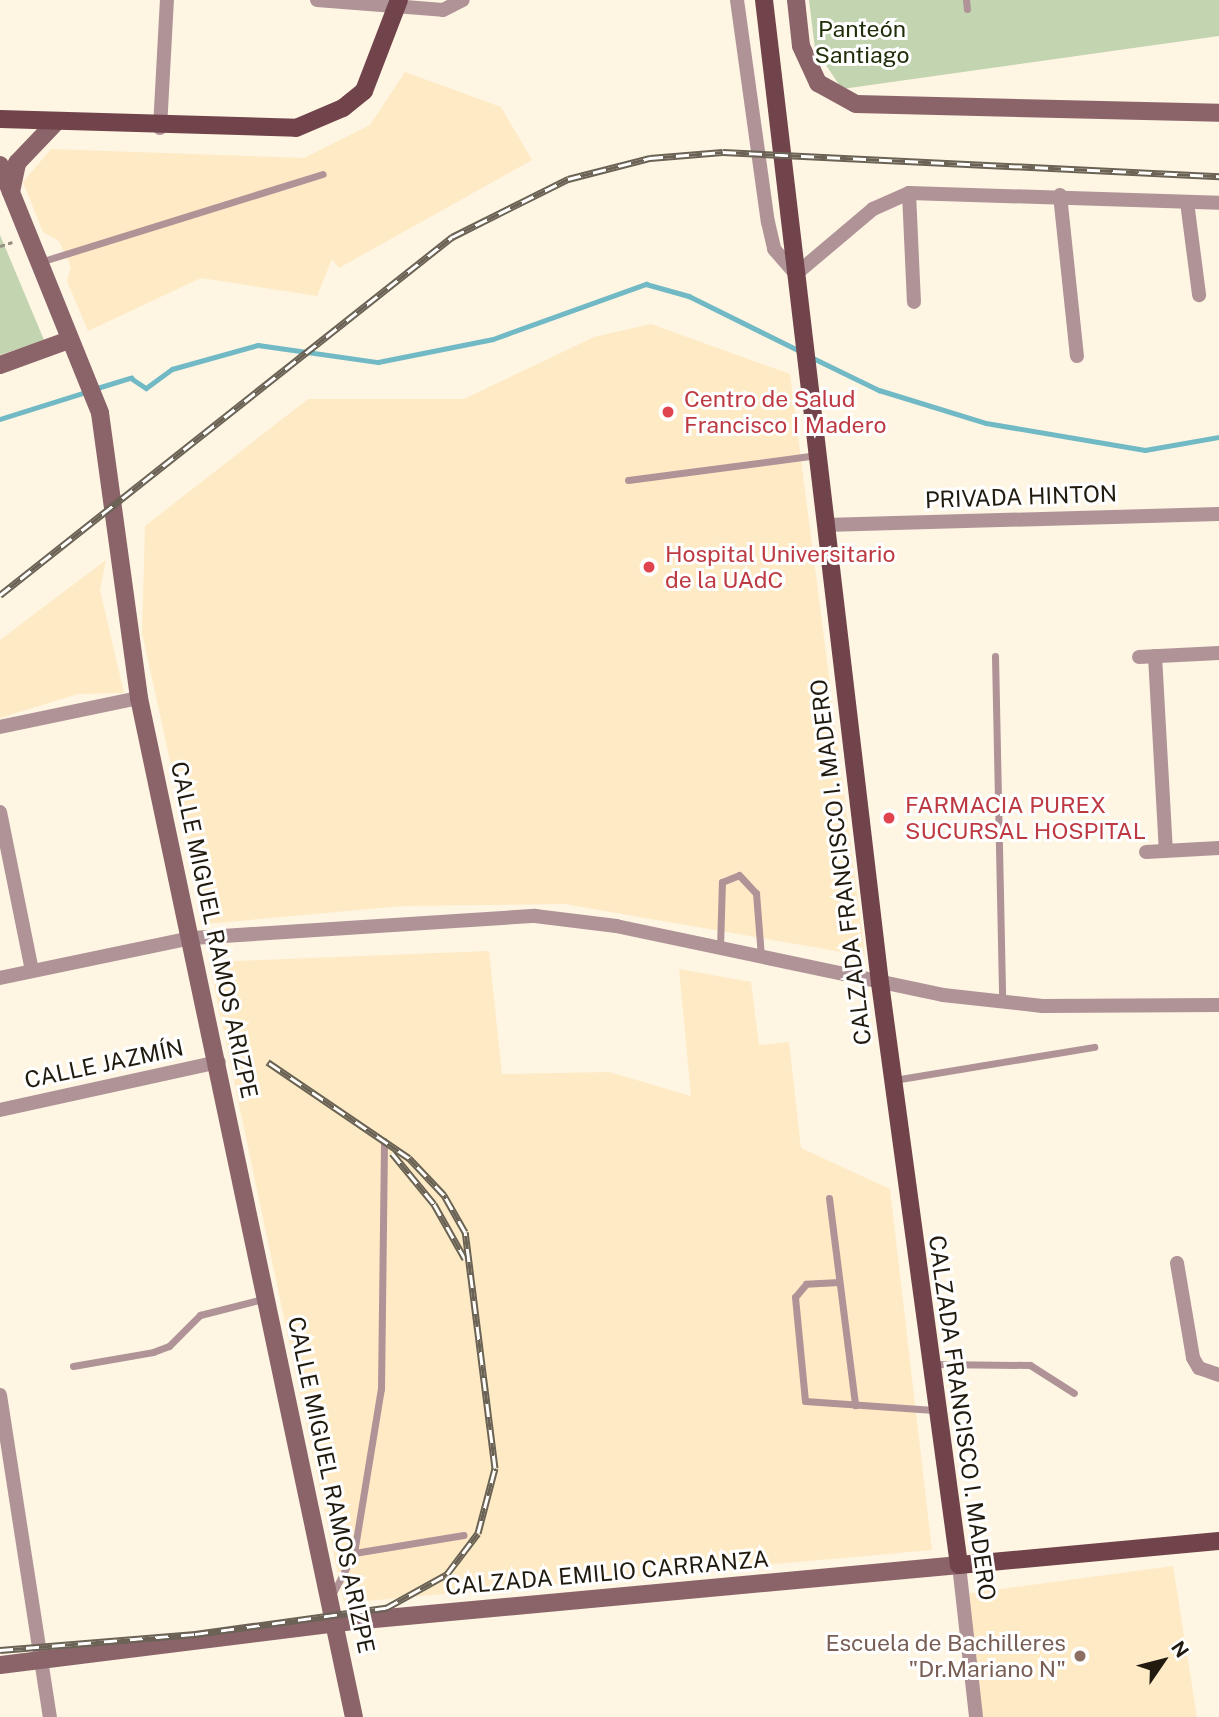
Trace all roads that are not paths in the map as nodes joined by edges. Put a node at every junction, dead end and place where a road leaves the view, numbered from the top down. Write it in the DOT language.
graph roads {
  1 [pos="167,0"];
  2 [pos="317,0"];
  3 [pos="463,0"];
  4 [pos="737,0"];
  5 [pos="764,0"];
  6 [pos="796,0"];
  7 [pos="399,2"];
  8 [pos="1219,113"];
  9 [pos="0,119"];
  10 [pos="56,122"];
  11 [pos="160,128"];
  12 [pos="323,174"];
  13 [pos="4,179"];
  14 [pos="909,193"];
  15 [pos="1060,195"];
  16 [pos="1187,202"];
  17 [pos="1219,203"];
  18 [pos="39,262"];
  19 [pos="796,274"];
  20 [pos="1199,295"];
  21 [pos="914,302"];
  22 [pos="69,340"];
  23 [pos="1077,356"];
  24 [pos="0,365"];
  25 [pos="818,455"];
  26 [pos="628,480"];
  27 [pos="1219,514"];
  28 [pos="825,525"];
  29 [pos="1219,653"];
  30 [pos="995,656"];
  31 [pos="1155,656"];
  32 [pos="1139,657"];
  33 [pos="139,698"];
  34 [pos="0,727"];
  35 [pos="0,812"];
  36 [pos="1219,848"];
  37 [pos="1166,851"];
  38 [pos="1146,852"];
  39 [pos="7,883"];
  40 [pos="192,938"];
  41 [pos="720,948"];
  42 [pos="761,957"];
  43 [pos="32,971"];
  44 [pos="0,978"];
  45 [pos="880,983"];
  46 [pos="1002,1002"];
  47 [pos="1219,1005"];
  48 [pos="1094,1047"];
  49 [pos="219,1062"];
  50 [pos="893,1081"];
  51 [pos="0,1110"];
  52 [pos="384,1142"];
  53 [pos="829,1198"];
  54 [pos="1177,1263"];
  55 [pos="839,1282"];
  56 [pos="267,1298"];
  57 [pos="928,1364"];
  58 [pos="73,1366"];
  59 [pos="1219,1375"];
  60 [pos="1074,1393"];
  61 [pos="0,1395"];
  62 [pos="855,1405"];
  63 [pos="934,1410"];
  64 [pos="464,1535"];
  65 [pos="1219,1541"];
  66 [pos="354,1553"];
  67 [pos="958,1564"];
  68 [pos="329,1600"];
  69 [pos="334,1623"];
  70 [pos="44,1661"];
  71 [pos="0,1665"];
  72 [pos="50,1717"];
  73 [pos="354,1717"];
  74 [pos="976,1717"];
  1 -- 11 [label="street"];
  2 -- 7 [label="street"];
  3 -- 7 [label="street"];
  4 -- 19 [label="street"];
  5 -- 19 [label="main road, CALZADA FRANCISCO I. MADERO"];
  6 -- 8 [label="main road"];
  7 -- 11 [label="main road"];
  9 -- 10 [label="main road"];
  10 -- 11 [label="main road"];
  10 -- 13 [label="main road"];
  12 -- 18 [label="lane"];
  13 -- 18 [label="main road, CALLE MIGUEL RAMOS ARIZPE"];
  14 -- 15 [label="street"];
  14 -- 19 [label="street"];
  14 -- 21 [label="street"];
  15 -- 16 [label="street"];
  15 -- 23 [label="street"];
  16 -- 17 [label="street"];
  16 -- 20 [label="street"];
  18 -- 22 [label="main road, CALLE MIGUEL RAMOS ARIZPE"];
  19 -- 25 [label="main road, CALZADA FRANCISCO I. MADERO"];
  22 -- 24 [label="main road"];
  22 -- 33 [label="main road, CALLE MIGUEL RAMOS ARIZPE"];
  25 -- 26 [label="lane"];
  25 -- 28 [label="main road, CALZADA FRANCISCO I. MADERO"];
  27 -- 28 [label="street, PRIVADA HINTON"];
  28 -- 45 [label="main road, CALZADA FRANCISCO I. MADERO"];
  29 -- 31 [label="street"];
  30 -- 46 [label="lane"];
  31 -- 32 [label="street"];
  31 -- 37 [label="street"];
  33 -- 34 [label="street"];
  33 -- 40 [label="main road, CALLE MIGUEL RAMOS ARIZPE"];
  35 -- 39 [label="street"];
  36 -- 37 [label="street"];
  37 -- 38 [label="street"];
  39 -- 43 [label="street"];
  40 -- 41 [label="street"];
  40 -- 43 [label="street"];
  40 -- 49 [label="main road, CALLE MIGUEL RAMOS ARIZPE"];
  41 -- 42 [label="street"];
  41 -- 42 [label="lane"];
  42 -- 45 [label="street"];
  43 -- 44 [label="street"];
  45 -- 46 [label="street"];
  45 -- 50 [label="main road, CALZADA FRANCISCO I. MADERO"];
  46 -- 47 [label="street"];
  48 -- 50 [label="lane"];
  49 -- 51 [label="street, CALLE JAZMÍN"];
  49 -- 56 [label="main road, CALLE MIGUEL RAMOS ARIZPE"];
  50 -- 57 [label="main road, CALZADA FRANCISCO I. MADERO"];
  52 -- 66 [label="lane"];
  53 -- 55 [label="lane"];
  54 -- 59 [label="street"];
  55 -- 62 [label="lane"];
  55 -- 62 [label="lane"];
  56 -- 58 [label="lane"];
  56 -- 68 [label="main road, CALLE MIGUEL RAMOS ARIZPE"];
  57 -- 60 [label="lane"];
  57 -- 63 [label="main road, CALZADA FRANCISCO I. MADERO"];
  61 -- 70 [label="street"];
  62 -- 63 [label="lane"];
  63 -- 67 [label="main road, CALZADA FRANCISCO I. MADERO"];
  64 -- 66 [label="lane"];
  65 -- 67 [label="main road, CALZADA EMILIO CARRANZA"];
  66 -- 68 [label="lane"];
  67 -- 69 [label="main road, CALZADA EMILIO CARRANZA"];
  67 -- 74 [label="street, CALZADA FRANCISCO I. MADERO"];
  68 -- 69 [label="main road, CALLE MIGUEL RAMOS ARIZPE"];
  69 -- 70 [label="main road, CALZADA EMILIO CARRANZA"];
  69 -- 73 [label="main road, CALLE MIGUEL RAMOS ARIZPE"];
  70 -- 71 [label="main road, CALZADA EMILIO CARRANZA"];
  70 -- 72 [label="street"];
}
